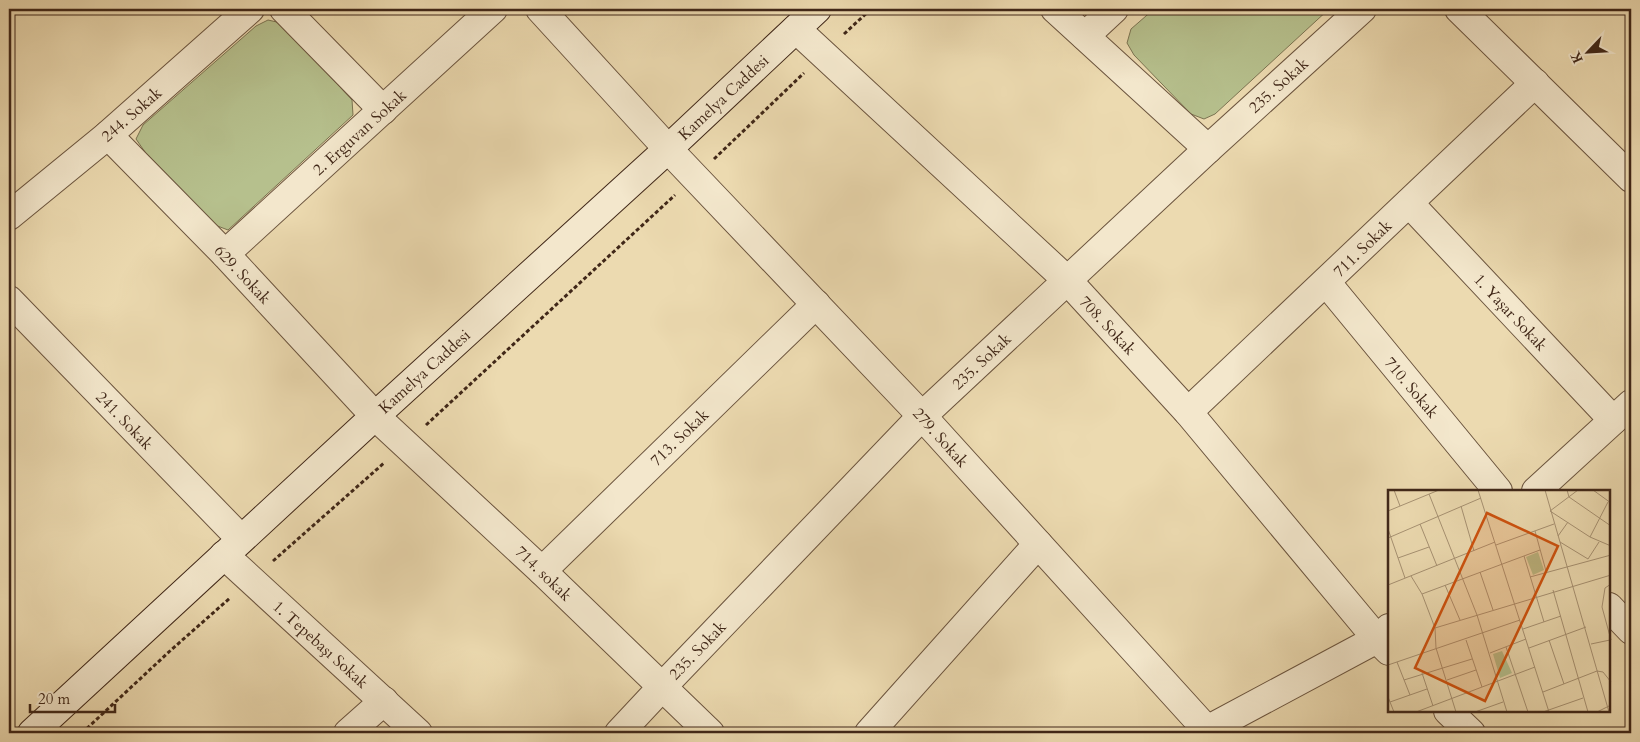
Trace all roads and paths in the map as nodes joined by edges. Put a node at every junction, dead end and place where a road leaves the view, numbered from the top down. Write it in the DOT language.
graph roads {
  1 [pos="250,9"];
  2 [pos="284,9"];
  3 [pos="493,9"];
  4 [pos="540,9"];
  5 [pos="817,9"];
  6 [pos="871,9"];
  7 [pos="1055,9"];
  8 [pos="1114,9"];
  9 [pos="1362,9"];
  10 [pos="1459,9"];
  11 [pos="796,29"];
  12 [pos="1084,36"];
  13 [pos="823,55"];
  14 [pos="1534,83"];
  15 [pos="383,110"];
  16 [pos="108,135"];
  17 [pos="668,149"];
  18 [pos="1208,149"];
  19 [pos="694,177"];
  20 [pos="1631,178"];
  21 [pos="1409,203"];
  22 [pos="9,216"];
  23 [pos="225,254"];
  24 [pos="1068,281"];
  25 [pos="1326,282"];
  26 [pos="9,300"];
  27 [pos="816,304"];
  28 [pos="1188,412"];
  29 [pos="1622,412"];
  30 [pos="375,416"];
  31 [pos="922,416"];
  32 [pos="405,444"];
  33 [pos="1497,490"];
  34 [pos="1537,490"];
  35 [pos="1038,544"];
  36 [pos="233,547"];
  37 [pos="542,571"];
  38 [pos="252,580"];
  39 [pos="1610,608"];
  40 [pos="1631,630"];
  41 [pos="1385,639"];
  42 [pos="662,687"];
  43 [pos="384,701"];
  44 [pos="1449,712"];
  45 [pos="1205,732"];
  46 [pos="32,733"];
  47 [pos="82,733"];
  48 [pos="348,733"];
  49 [pos="418,733"];
  50 [pos="619,733"];
  51 [pos="710,733"];
  52 [pos="869,733"];
  53 [pos="1471,733"];
  1 -- 16 [label="street, 244. Sokak"];
  2 -- 15 [label="street"];
  3 -- 15 [label="street, 2. Erguvan Sokak"];
  4 -- 17 [label="street, 279. Sokak"];
  5 -- 11 [label="street, Kamelya Caddesi"];
  6 -- 13 [label="path"];
  7 -- 12 [label="street"];
  8 -- 12 [label="street"];
  9 -- 18 [label="street, 235. Sokak"];
  10 -- 14 [label="street"];
  11 -- 13 [label="street, 708. Sokak"];
  11 -- 17 [label="street, Kamelya Caddesi"];
  12 -- 18 [label="street"];
  13 -- 19 [label="path"];
  13 -- 24 [label="street, 708. Sokak"];
  14 -- 20 [label="street"];
  14 -- 21 [label="street, 711. Sokak"];
  15 -- 23 [label="street, 2. Erguvan Sokak"];
  16 -- 22 [label="street, 244. Sokak"];
  16 -- 23 [label="street, 629. Sokak"];
  17 -- 19 [label="street, 279. Sokak"];
  17 -- 30 [label="street, Kamelya Caddesi"];
  18 -- 24 [label="street, 235. Sokak"];
  19 -- 27 [label="street, 279. Sokak"];
  19 -- 32 [label="path"];
  21 -- 25 [label="street, 711. Sokak"];
  21 -- 29 [label="street, 1. Yaşar Sokak"];
  23 -- 30 [label="street, 629. Sokak"];
  24 -- 28 [label="street, 708. Sokak"];
  24 -- 31 [label="street, 235. Sokak"];
  25 -- 28 [label="street, 711. Sokak"];
  25 -- 33 [label="street, 710. Sokak"];
  26 -- 36 [label="street, 241. Sokak"];
  27 -- 31 [label="street, 279. Sokak"];
  27 -- 37 [label="street, 713. Sokak"];
  28 -- 41 [label="street, 708. Sokak"];
  29 -- 34 [label="street"];
  30 -- 32 [label="street, 714. sokak"];
  30 -- 36 [label="street, Kamelya Caddesi"];
  31 -- 35 [label="street, 279. Sokak"];
  31 -- 42 [label="street, 235. Sokak"];
  32 -- 37 [label="street, 714. sokak"];
  32 -- 38 [label="path"];
  35 -- 45 [label="street, 279. Sokak"];
  35 -- 52 [label="street"];
  36 -- 38 [label="street, 1. Tepebaşı Sokak"];
  36 -- 46 [label="street, Kamelya Caddesi"];
  37 -- 42 [label="street, 714. sokak"];
  38 -- 43 [label="street, 1. Tepebaşı Sokak"];
  38 -- 47 [label="path"];
  39 -- 40 [label="street"];
  41 -- 45 [label="street"];
  42 -- 50 [label="street, 235. Sokak"];
  42 -- 51 [label="street, 714. sokak"];
  43 -- 48 [label="street"];
  43 -- 49 [label="street, 1. Tepebaşı Sokak"];
  44 -- 53 [label="street"];
}
